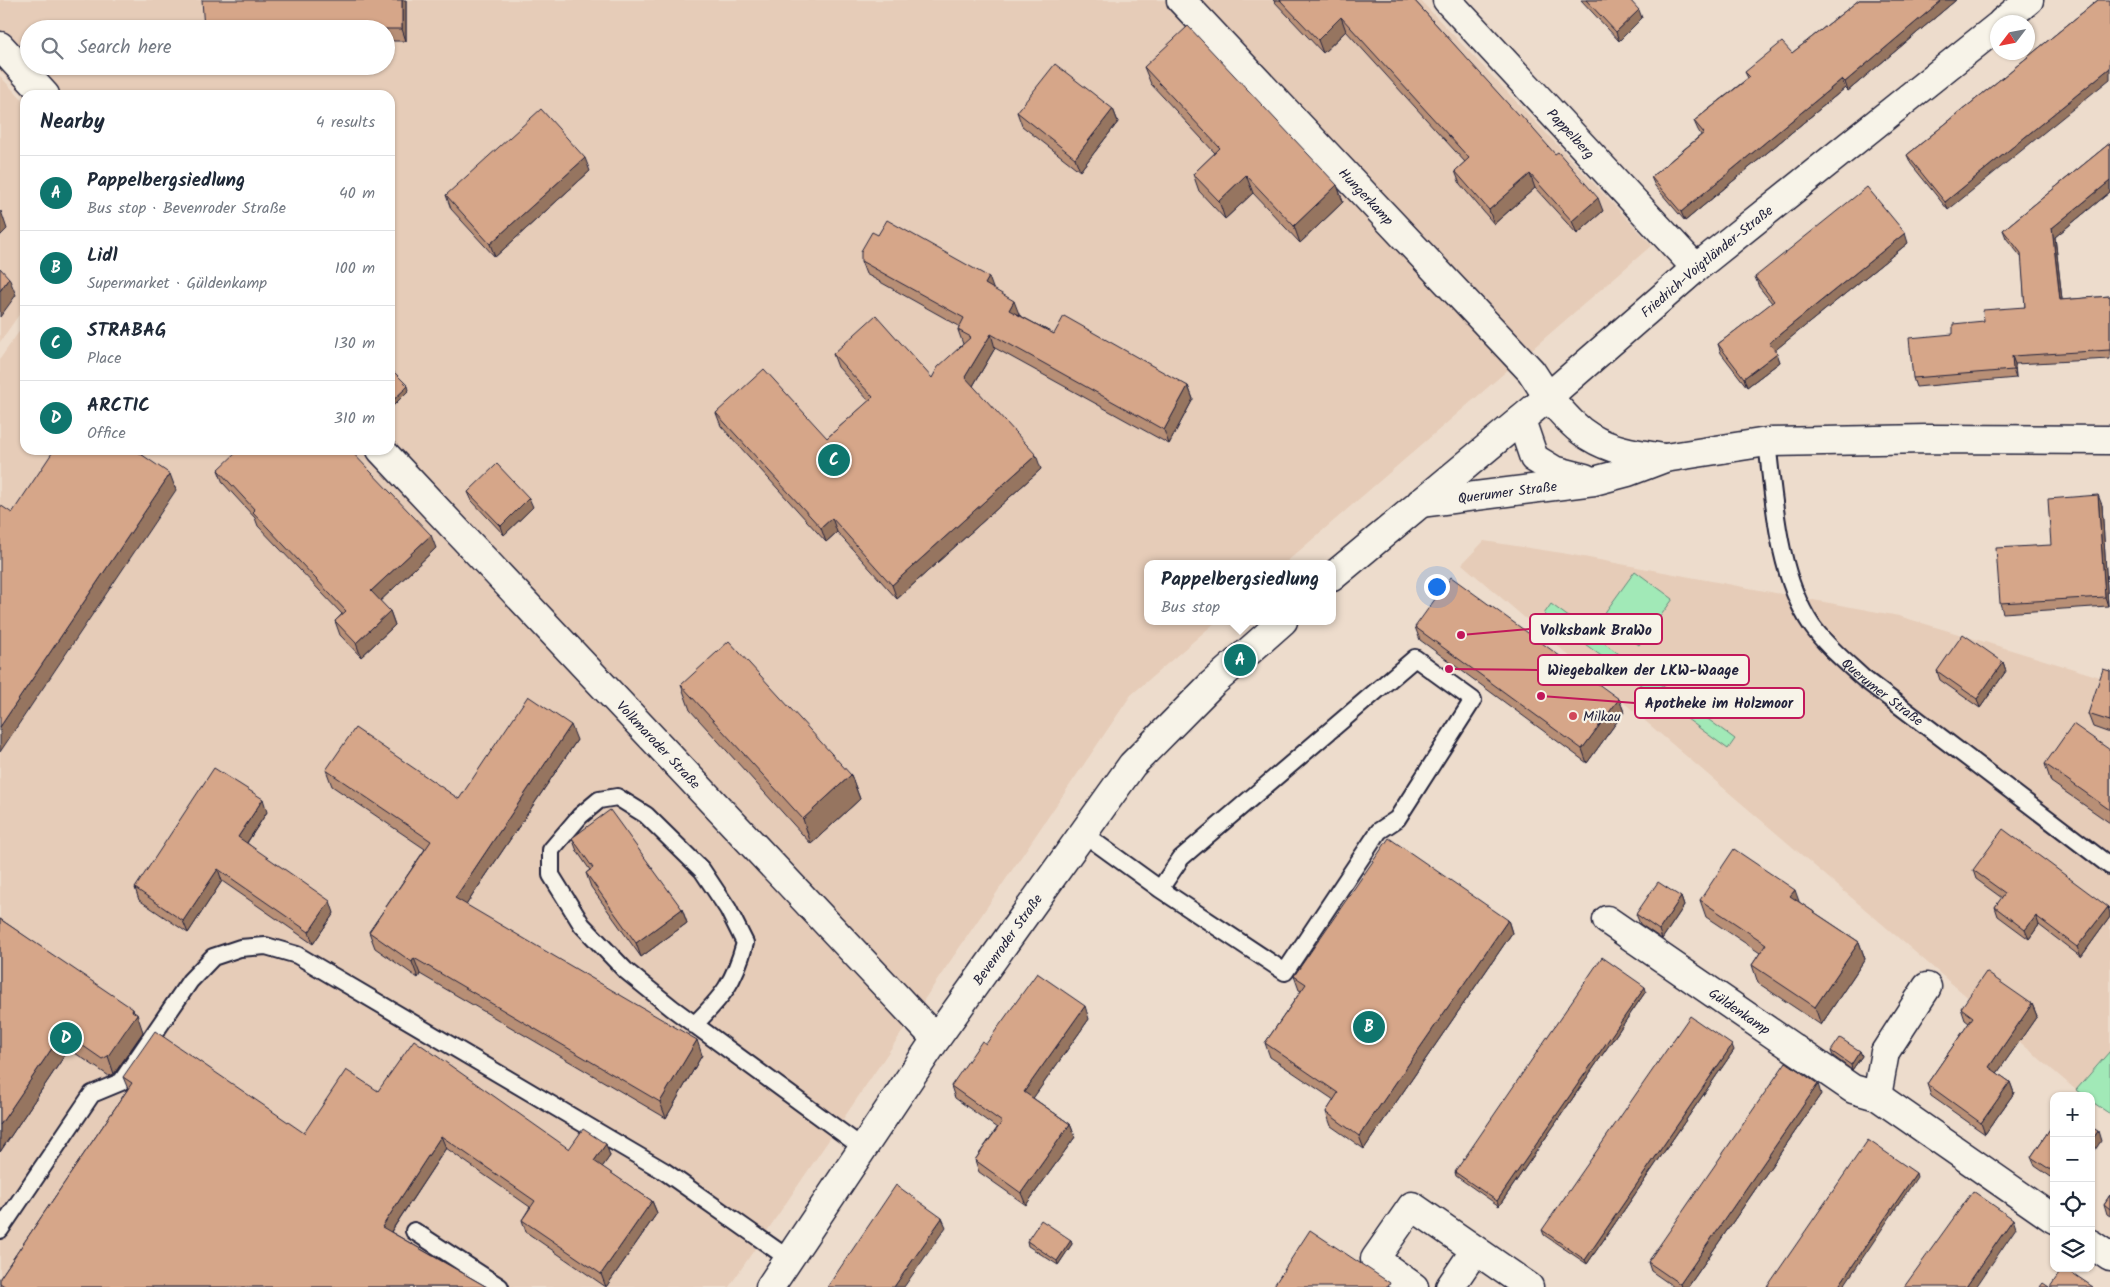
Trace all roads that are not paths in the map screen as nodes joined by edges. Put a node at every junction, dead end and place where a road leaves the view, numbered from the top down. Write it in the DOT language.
graph roads {
  1 [pos="1180,0"];
  2 [pos="1447,0"];
  3 [pos="2029,0"];
  4 [pos="2011,15"];
  5 [pos="1990,32"];
  6 [pos="0,46"];
  7 [pos="20,67"];
  8 [pos="27,75"];
  9 [pos="41,90"];
  10 [pos="1696,268"];
  11 [pos="1548,397"];
  12 [pos="1520,420"];
  13 [pos="2110,440"];
  14 [pos="1767,442"];
  15 [pos="386,455"];
  16 [pos="1665,458"];
  17 [pos="1594,481"];
  18 [pos="1420,504"];
  19 [pos="1336,574"];
  20 [pos="1278,625"];
  21 [pos="1084,834"];
  22 [pos="2110,866"];
  23 [pos="1160,889"];
  24 [pos="1607,920"];
  25 [pos="1927,987"];
  26 [pos="694,1025"];
  27 [pos="936,1038"];
  28 [pos="1877,1096"];
  29 [pos="863,1148"];
  30 [pos="2050,1216"];
  31 [pos="0,1230"];
  32 [pos="414,1231"];
  33 [pos="2095,1247"];
  34 [pos="1475,1250"];
  35 [pos="2110,1256"];
  36 [pos="789,1258"];
  37 [pos="500,1287"];
  38 [pos="770,1287"];
  39 [pos="1414,1287"];
  40 [pos="1450,1287"];
  41 [pos="1529,1287"];
  1 -- 11 [label="street, Hungerkamp"];
  2 -- 10 [label="street, Pappelberg"];
  3 -- 4 [label="street"];
  5 -- 10 [label="street, Friedrich-Voigtländer-Straße"];
  6 -- 7 [label="street"];
  8 -- 9 [label="street"];
  10 -- 11 [label="street, Friedrich-Voigtländer-Straße"];
  11 -- 12 [label="street, Friedrich-Voigtländer-Straße"];
  11 -- 16 [label="street, Querumer Straße"];
  12 -- 17 [label="street, Querumer Straße"];
  12 -- 18 [label="street, Friedrich-Voigtländer-Straße"];
  13 -- 14 [label="street, Querumer Straße"];
  14 -- 16 [label="street, Querumer Straße"];
  14 -- 22 [label="lane, Querumer Straße"];
  15 -- 27 [label="street, Volkmaroder Straße"];
  16 -- 17 [label="street, Querumer Straße"];
  17 -- 18 [label="street, Querumer Straße"];
  18 -- 19 [label="street"];
  20 -- 21 [label="street, Bevenroder Straße"];
  21 -- 23 [label="lane"];
  21 -- 27 [label="street, Bevenroder Straße"];
  23 -- 23 [label="lane"];
  24 -- 28 [label="street, Güldenkamp"];
  25 -- 28 [label="street"];
  26 -- 26 [label="lane"];
  26 -- 29 [label="lane"];
  27 -- 29 [label="street, Bevenroder Straße"];
  28 -- 30 [label="street, Güldenkamp"];
  29 -- 36 [label="street, Bevenroder Straße"];
  31 -- 36 [label="lane"];
  32 -- 37 [label="lane"];
  33 -- 35 [label="street"];
  34 -- 39 [label="street"];
  34 -- 40 [label="street"];
  34 -- 41 [label="street"];
  36 -- 38 [label="street, Bevenroder Straße"];
}
